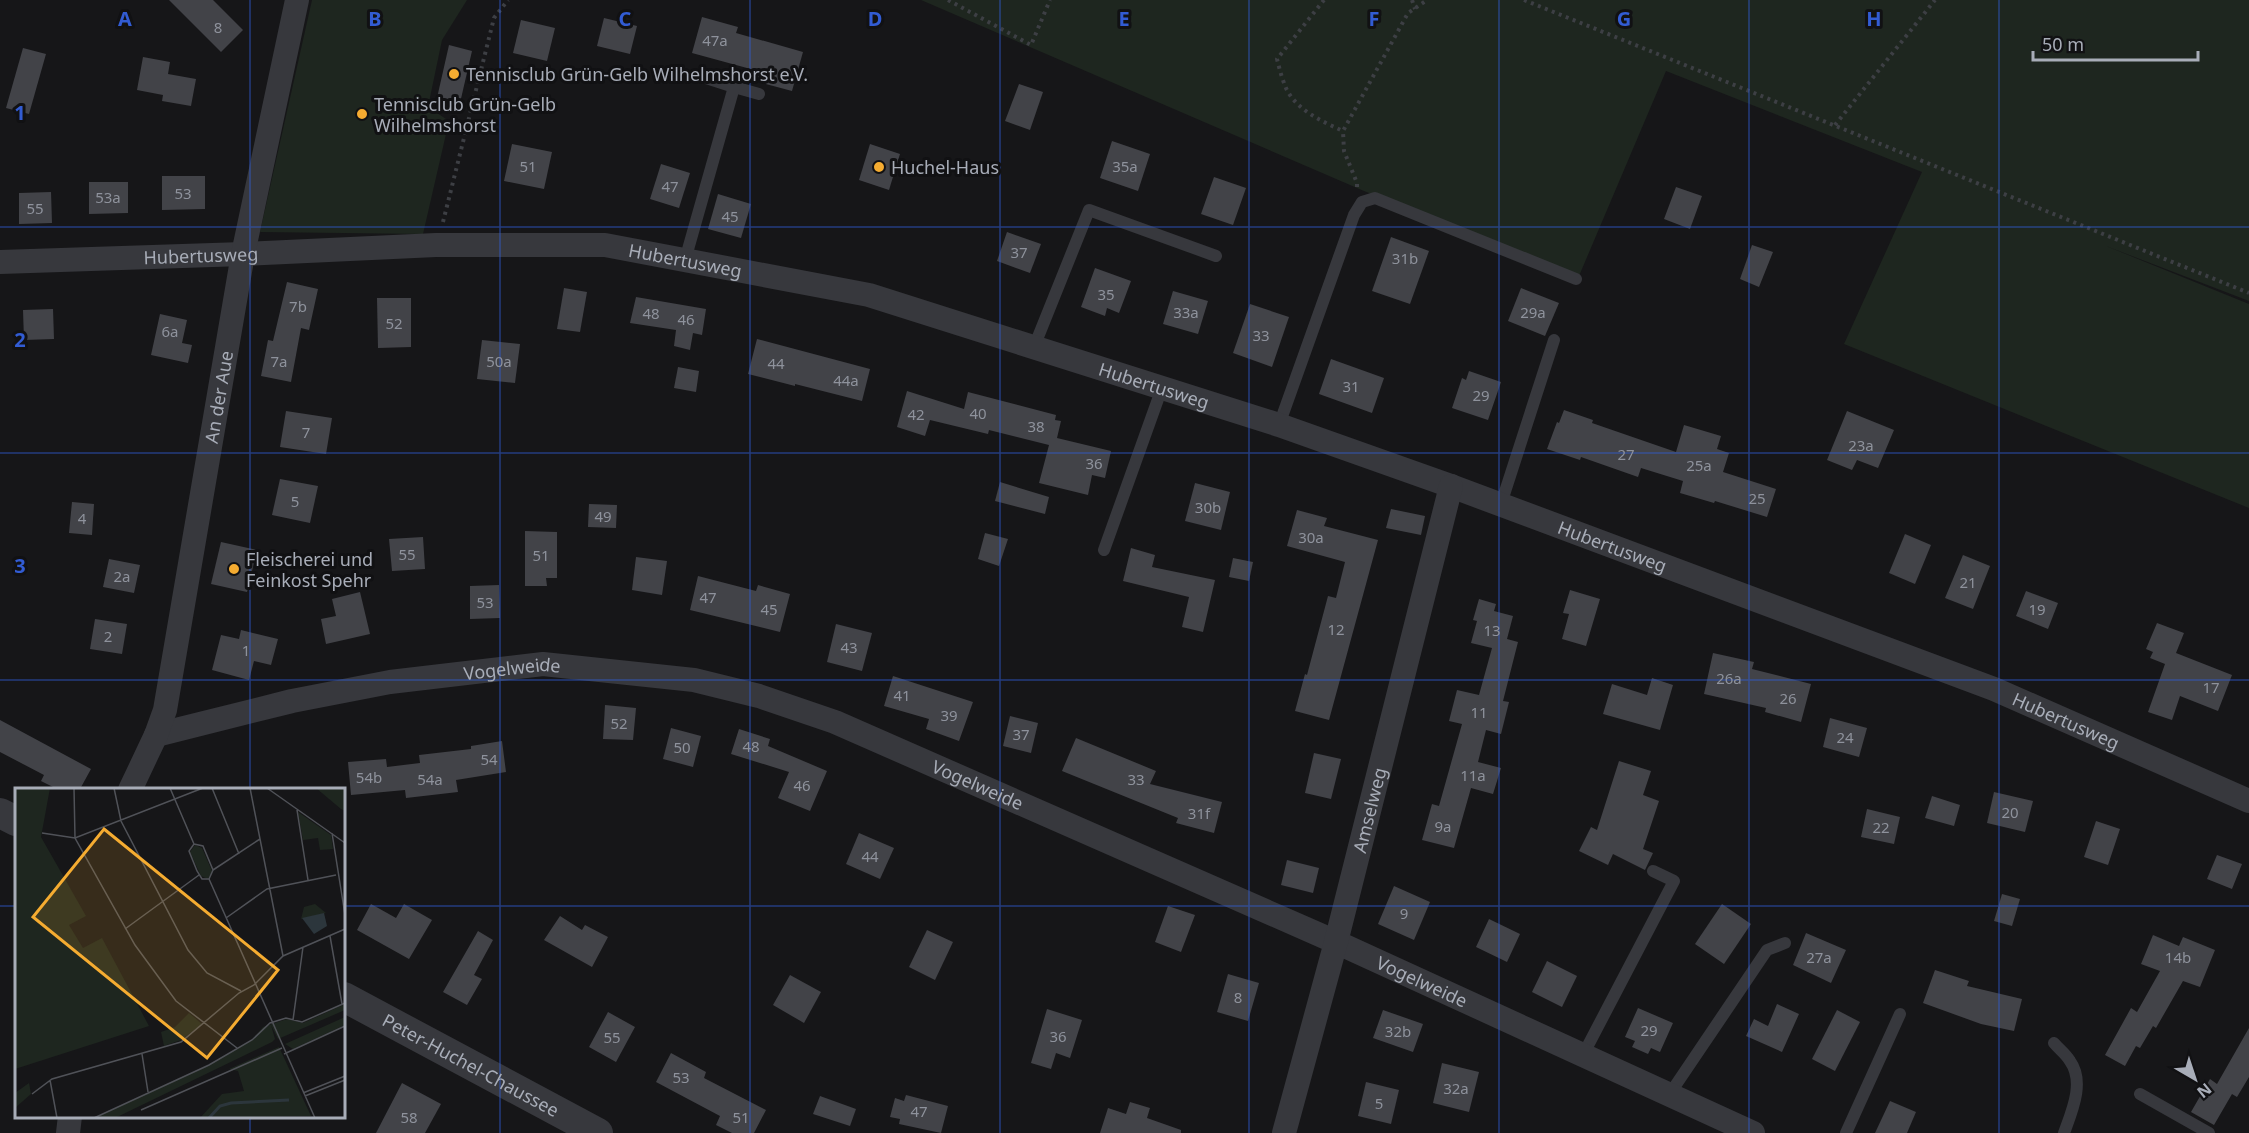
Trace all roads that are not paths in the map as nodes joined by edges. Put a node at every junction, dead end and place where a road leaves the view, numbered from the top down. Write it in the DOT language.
graph roads {
  1 [pos="297,0"];
  2 [pos="700,76"];
  3 [pos="734,87"];
  4 [pos="759,94"];
  5 [pos="243,254"];
  6 [pos="1216,256"];
  7 [pos="685,260"];
  8 [pos="0,262"];
  9 [pos="1576,279"];
  10 [pos="1554,340"];
  11 [pos="1034,347"];
  12 [pos="1162,388"];
  13 [pos="1279,425"];
  14 [pos="1450,486"];
  15 [pos="1501,504"];
  16 [pos="1104,550"];
  17 [pos="156,735"];
  18 [pos="130,788"];
  19 [pos="2249,801"];
  20 [pos="0,813"];
  21 [pos="15,820"];
  22 [pos="1653,871"];
  23 [pos="1336,942"];
  24 [pos="1785,943"];
  25 [pos="345,998"];
  26 [pos="1900,1014"];
  27 [pos="2054,1043"];
  28 [pos="1583,1055"];
  29 [pos="2140,1094"];
  30 [pos="1669,1095"];
  31 [pos="70,1118"];
  32 [pos="68,1133"];
  33 [pos="598,1133"];
  34 [pos="1284,1133"];
  35 [pos="1753,1133"];
  36 [pos="1846,1133"];
  37 [pos="2064,1133"];
  38 [pos="2209,1133"];
  1 -- 5 [label="street, An der Aue"];
  2 -- 3 [label="lane"];
  3 -- 4 [label="lane"];
  3 -- 7 [label="lane"];
  5 -- 7 [label="street, Hubertusweg"];
  5 -- 8 [label="street, Hubertusweg"];
  5 -- 17 [label="street, An der Aue"];
  6 -- 11 [label="lane"];
  7 -- 11 [label="street, Hubertusweg"];
  9 -- 13 [label="lane"];
  10 -- 15 [label="lane"];
  11 -- 12 [label="street, Hubertusweg"];
  12 -- 13 [label="street, Hubertusweg"];
  12 -- 16 [label="lane"];
  13 -- 14 [label="street, Hubertusweg"];
  14 -- 15 [label="street, Hubertusweg"];
  14 -- 23 [label="street, Amselweg"];
  15 -- 19 [label="street, Hubertusweg"];
  17 -- 18 [label="street, An der Aue"];
  17 -- 23 [label="street, Vogelweide"];
  20 -- 21 [label="street"];
  22 -- 28 [label="lane"];
  23 -- 28 [label="street, Vogelweide"];
  23 -- 34 [label="street, Amselweg"];
  24 -- 30 [label="lane"];
  25 -- 33 [label="street, Peter-Huchel-Chaussee"];
  26 -- 36 [label="lane"];
  27 -- 37 [label="lane"];
  28 -- 30 [label="street, Vogelweide"];
  29 -- 38 [label="lane"];
  30 -- 35 [label="street, Vogelweide"];
  31 -- 32 [label="street"];
}
